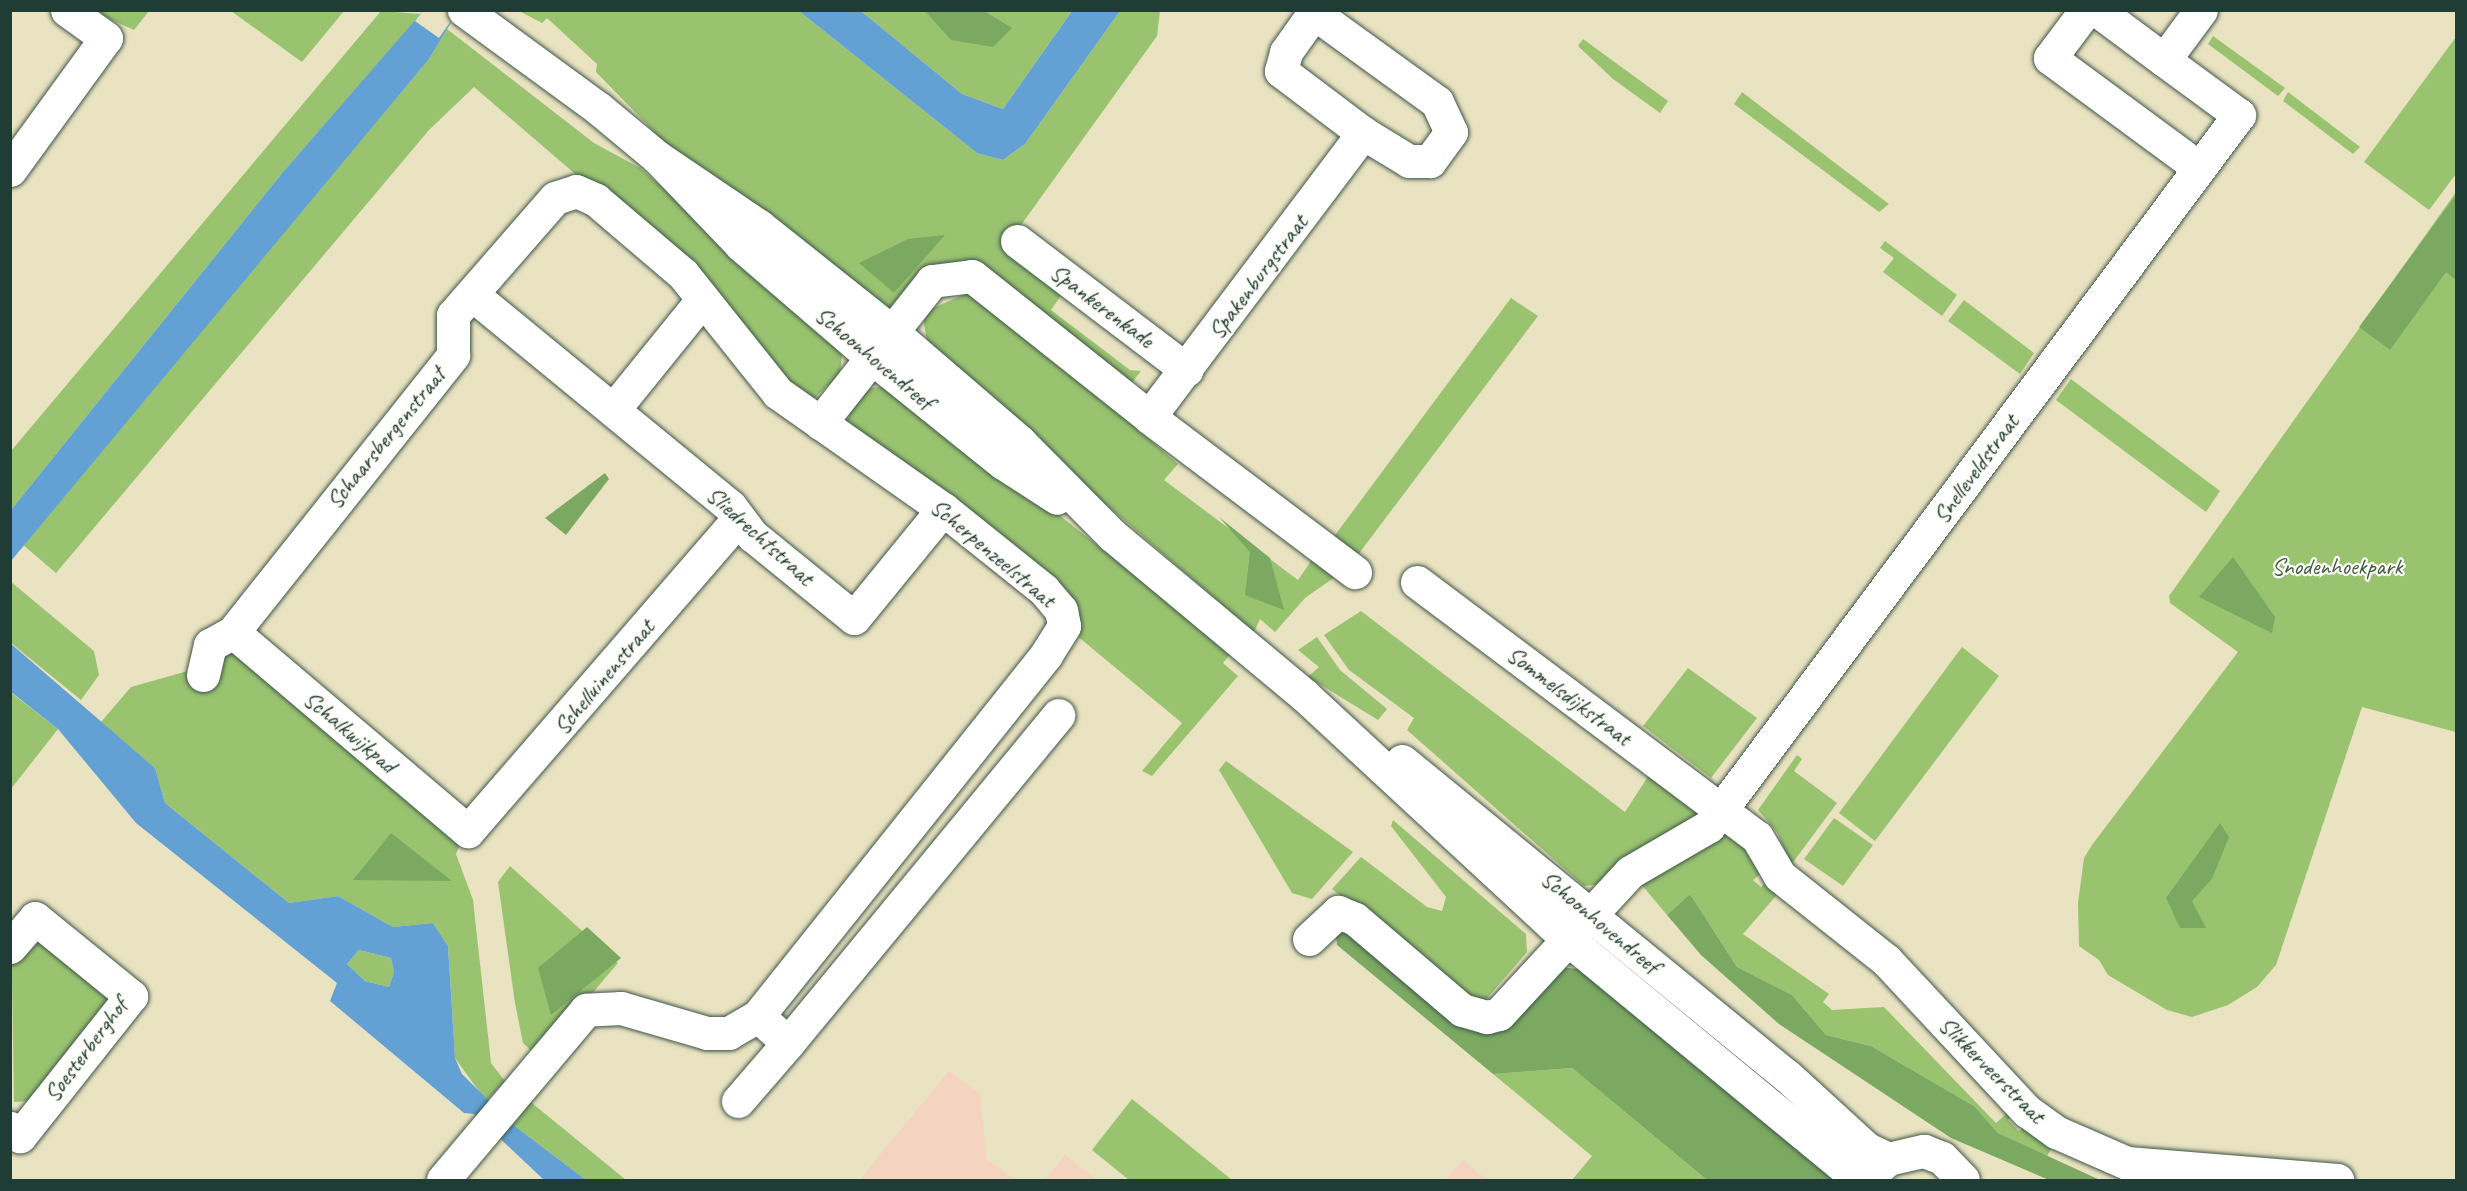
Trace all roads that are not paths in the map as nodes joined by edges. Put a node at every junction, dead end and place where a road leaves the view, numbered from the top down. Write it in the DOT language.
graph roads {
  1 [pos="67,10"];
  2 [pos="464,10"];
  3 [pos="2086,10"];
  4 [pos="2097,10"];
  5 [pos="2201,10"];
  6 [pos="1315,12"];
  7 [pos="2164,60"];
  8 [pos="1363,133"];
  9 [pos="657,158"];
  10 [pos="2199,168"];
  11 [pos="10,170"];
  12 [pos="1017,241"];
  13 [pos="474,296"];
  14 [pos="702,300"];
  15 [pos="891,331"];
  16 [pos="871,357"];
  17 [pos="1187,370"];
  18 [pos="613,410"];
  19 [pos="1149,417"];
  20 [pos="820,423"];
  21 [pos="943,509"];
  22 [pos="737,521"];
  23 [pos="1112,535"];
  24 [pos="1355,572"];
  25 [pos="1417,582"];
  26 [pos="233,632"];
  27 [pos="203,675"];
  28 [pos="1304,695"];
  29 [pos="1058,715"];
  30 [pos="953,771"];
  31 [pos="988,801"];
  32 [pos="1723,810"];
  33 [pos="468,831"];
  34 [pos="883,859"];
  35 [pos="918,885"];
  36 [pos="1591,915"];
  37 [pos="1309,939"];
  38 [pos="1570,941"];
  39 [pos="10,947"];
  40 [pos="758,1017"];
  41 [pos="788,1043"];
  42 [pos="738,1101"];
  43 [pos="10,1128"];
  44 [pos="1878,1170"];
  45 [pos="443,1180"];
  46 [pos="1860,1180"];
  47 [pos="1963,1180"];
  48 [pos="2337,1180"];
  1 -- 11 [label="street"];
  2 -- 9 [label="street, Schoonhovendreef"];
  3 -- 10 [label="street"];
  4 -- 7 [label="street"];
  5 -- 7 [label="street"];
  6 -- 8 [label="street"];
  6 -- 8 [label="street"];
  7 -- 10 [label="street, Snelleveldstraat"];
  8 -- 17 [label="street, Spakenburgstraat"];
  9 -- 15 [label="street, Schoonhovendreef"];
  9 -- 16 [label="street, Schoonhovendreef"];
  10 -- 32 [label="street, Snelleveldstraat"];
  12 -- 17 [label="street, Spankerenkade"];
  13 -- 14 [label="street, Schaarsbergenstraat"];
  13 -- 18 [label="street, Sliedrechtstraat"];
  13 -- 26 [label="street, Schaarsbergenstraat"];
  14 -- 18 [label="street"];
  14 -- 20 [label="street, Schaarsbergenstraat"];
  15 -- 16 [label="street"];
  15 -- 19 [label="street"];
  15 -- 23 [label="street, Schoonhovendreef"];
  16 -- 20 [label="street"];
  16 -- 23 [label="street, Schoonhovendreef"];
  17 -- 19 [label="street, Spakenburgstraat"];
  18 -- 22 [label="street, Sliedrechtstraat"];
  19 -- 24 [label="street"];
  20 -- 21 [label="street, Scherpenzeelstraat"];
  21 -- 22 [label="street, Sliedrechtstraat"];
  21 -- 30 [label="street, Scherpenzeelstraat"];
  22 -- 33 [label="street, Schelluinenstraat"];
  23 -- 28 [label="street, Schoonhovendreef"];
  25 -- 32 [label="street, Sommelsdijkstraat"];
  26 -- 27 [label="street, Schaarsbergenstraat"];
  26 -- 33 [label="street, Schalkwijkpad"];
  28 -- 36 [label="street, Schoonhovendreef"];
  28 -- 38 [label="street, Schoonhovendreef"];
  29 -- 31 [label="street"];
  30 -- 31 [label="street"];
  30 -- 34 [label="street, Scherpenzeelstraat"];
  31 -- 35 [label="street"];
  32 -- 36 [label="street, Snelleveldstraat"];
  32 -- 48 [label="street, Slikkerveerstraat"];
  34 -- 35 [label="street"];
  34 -- 40 [label="street, Scherpenzeelstraat"];
  35 -- 41 [label="street"];
  36 -- 38 [label="street, Snelleveldstraat"];
  36 -- 44 [label="street, Schoonhovendreef"];
  37 -- 38 [label="street, Snelleveldstraat"];
  38 -- 46 [label="street, Schoonhovendreef"];
  39 -- 43 [label="street, Soesterberghof"];
  40 -- 41 [label="street"];
  40 -- 45 [label="street, Scherpenzeelstraat"];
  41 -- 42 [label="street"];
  44 -- 47 [label="street"];
}
